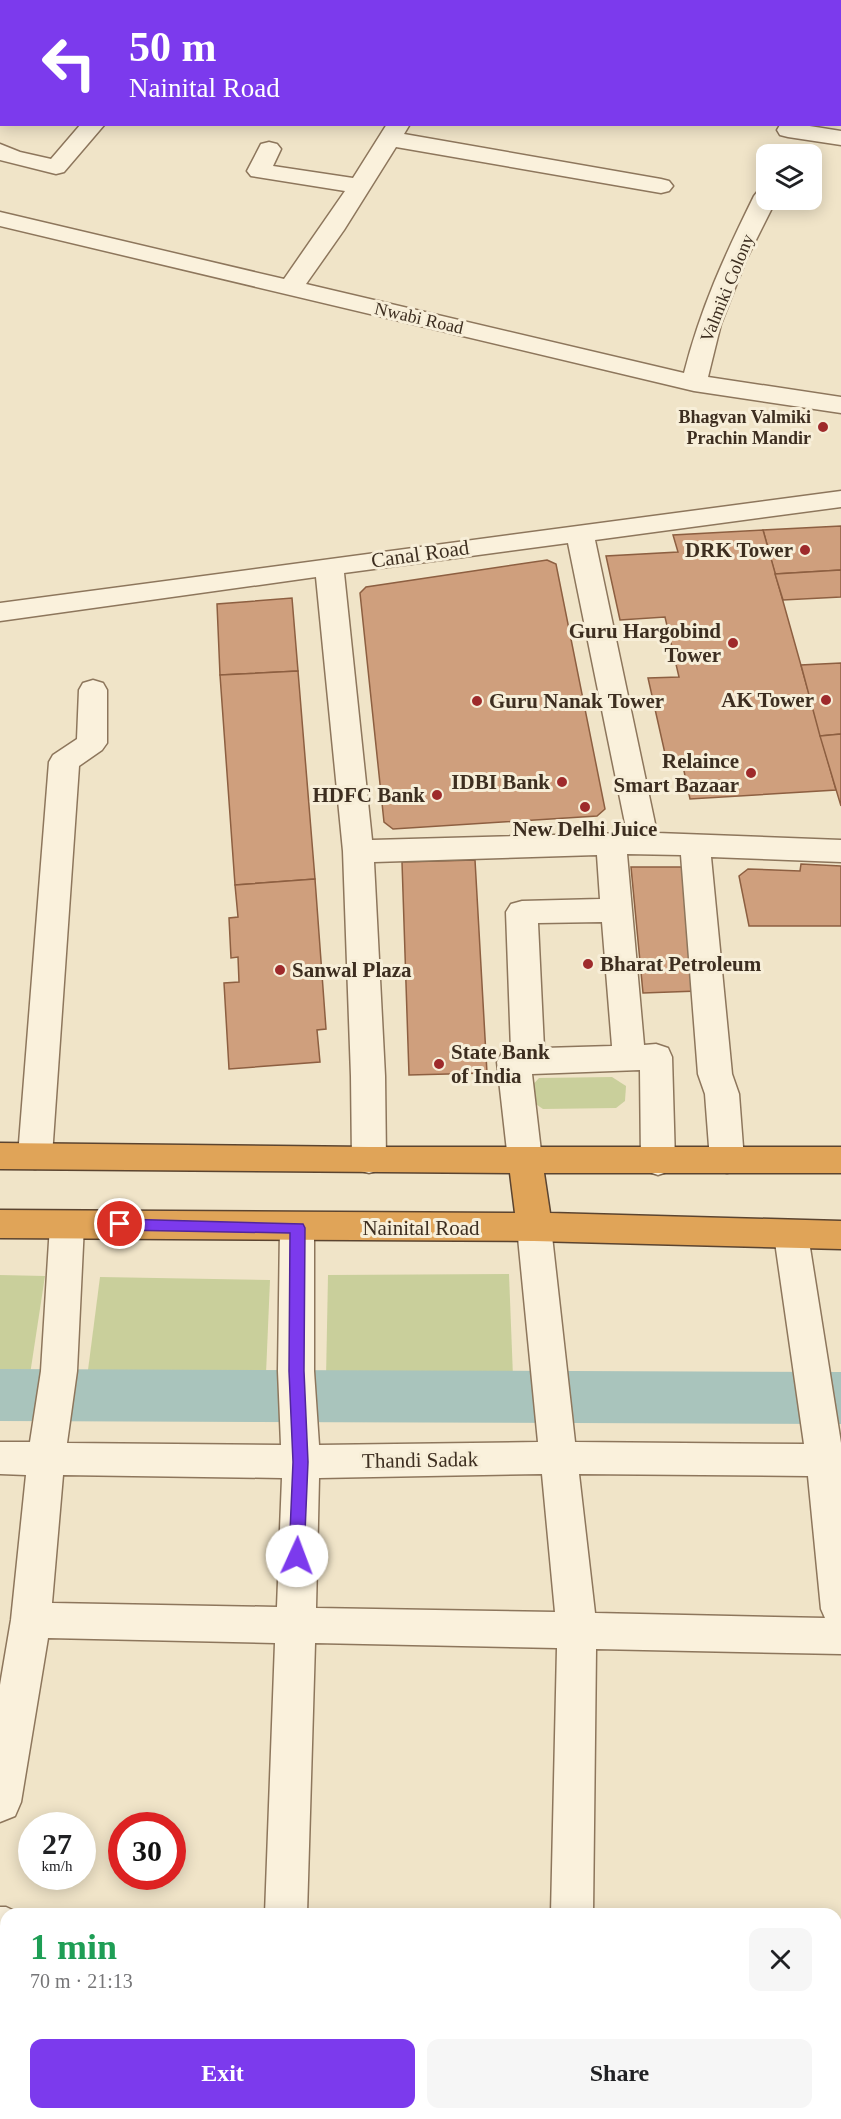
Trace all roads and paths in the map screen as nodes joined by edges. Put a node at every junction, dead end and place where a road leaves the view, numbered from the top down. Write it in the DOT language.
graph roads {
  1 [pos="92,126"];
  2 [pos="788,130"];
  3 [pos="395,132"];
  4 [pos="841,138"];
  5 [pos="269,149"];
  6 [pos="0,151"];
  7 [pos="358,186"];
  8 [pos="660,186"];
  9 [pos="759,210"];
  10 [pos="0,219"];
  11 [pos="291,287"];
  12 [pos="694,383"];
  13 [pos="841,405"];
  14 [pos="841,499"];
  15 [pos="580,533"];
  16 [pos="329,566"];
  17 [pos="0,612"];
  18 [pos="93,690"];
  19 [pos="611,843"];
  20 [pos="644,843"];
  21 [pos="702,845"];
  22 [pos="358,851"];
  23 [pos="841,851"];
  24 [pos="615,910"];
  25 [pos="628,1058"];
  26 [pos="528,1062"];
  27 [pos="0,1156"];
  28 [pos="34,1156"];
  29 [pos="369,1160"];
  30 [pos="525,1160"];
  31 [pos="727,1160"];
  32 [pos="658,1161"];
  33 [pos="841,1161"];
  34 [pos="0,1224"];
  35 [pos="67,1224"];
  36 [pos="534,1227"];
  37 [pos="297,1228"];
  38 [pos="841,1234"];
  39 [pos="791,1235"];
  40 [pos="0,1458"];
  41 [pos="46,1458"];
  42 [pos="560,1458"];
  43 [pos="833,1460"];
  44 [pos="301,1462"];
  45 [pos="841,1609"];
  46 [pos="30,1620"];
  47 [pos="294,1626"];
  48 [pos="577,1631"];
  49 [pos="841,1636"];
  50 [pos="0,1802"];
  51 [pos="286,1908"];
  52 [pos="572,1908"];
  1 -- 6 [label="street"];
  2 -- 4 [label="street"];
  3 -- 7 [label="street"];
  3 -- 8 [label="street"];
  5 -- 7 [label="street"];
  7 -- 11 [label="street"];
  9 -- 12 [label="street, Valmiki Colony"];
  10 -- 11 [label="street, Nwabi Road"];
  11 -- 12 [label="street, Nwabi Road"];
  12 -- 13 [label="street, Nwabi Road"];
  14 -- 15 [label="street, Canal Road"];
  15 -- 16 [label="street, Canal Road"];
  15 -- 20 [label="street"];
  16 -- 17 [label="street, Canal Road"];
  16 -- 22 [label="street"];
  18 -- 28 [label="street"];
  19 -- 20 [label="street"];
  19 -- 22 [label="street"];
  19 -- 24 [label="street"];
  20 -- 21 [label="street"];
  21 -- 23 [label="street"];
  21 -- 31 [label="street"];
  22 -- 29 [label="street"];
  24 -- 25 [label="street"];
  24 -- 26 [label="street"];
  25 -- 26 [label="street"];
  25 -- 32 [label="street"];
  26 -- 30 [label="street"];
  27 -- 28 [label="highway"];
  28 -- 29 [label="highway"];
  29 -- 30 [label="highway"];
  30 -- 32 [label="highway"];
  30 -- 36 [label="highway"];
  31 -- 32 [label="highway"];
  31 -- 33 [label="highway"];
  34 -- 35 [label="highway, Nainital Road"];
  35 -- 37 [label="highway, Nainital Road"];
  35 -- 41 [label="street"];
  36 -- 37 [label="highway, Nainital Road"];
  36 -- 39 [label="highway, Nainital Road"];
  36 -- 42 [label="street"];
  37 -- 44 [label="street"];
  38 -- 39 [label="highway, Nainital Road"];
  39 -- 43 [label="street"];
  40 -- 41 [label="street, Thandi Sadak"];
  41 -- 44 [label="street, Thandi Sadak"];
  41 -- 46 [label="street"];
  42 -- 43 [label="street, Thandi Sadak"];
  42 -- 44 [label="street, Thandi Sadak"];
  42 -- 48 [label="street"];
  43 -- 45 [label="street"];
  44 -- 47 [label="street"];
  46 -- 47 [label="street"];
  46 -- 50 [label="street"];
  47 -- 48 [label="street"];
  47 -- 51 [label="street"];
  48 -- 49 [label="street"];
  48 -- 52 [label="street"];
}
